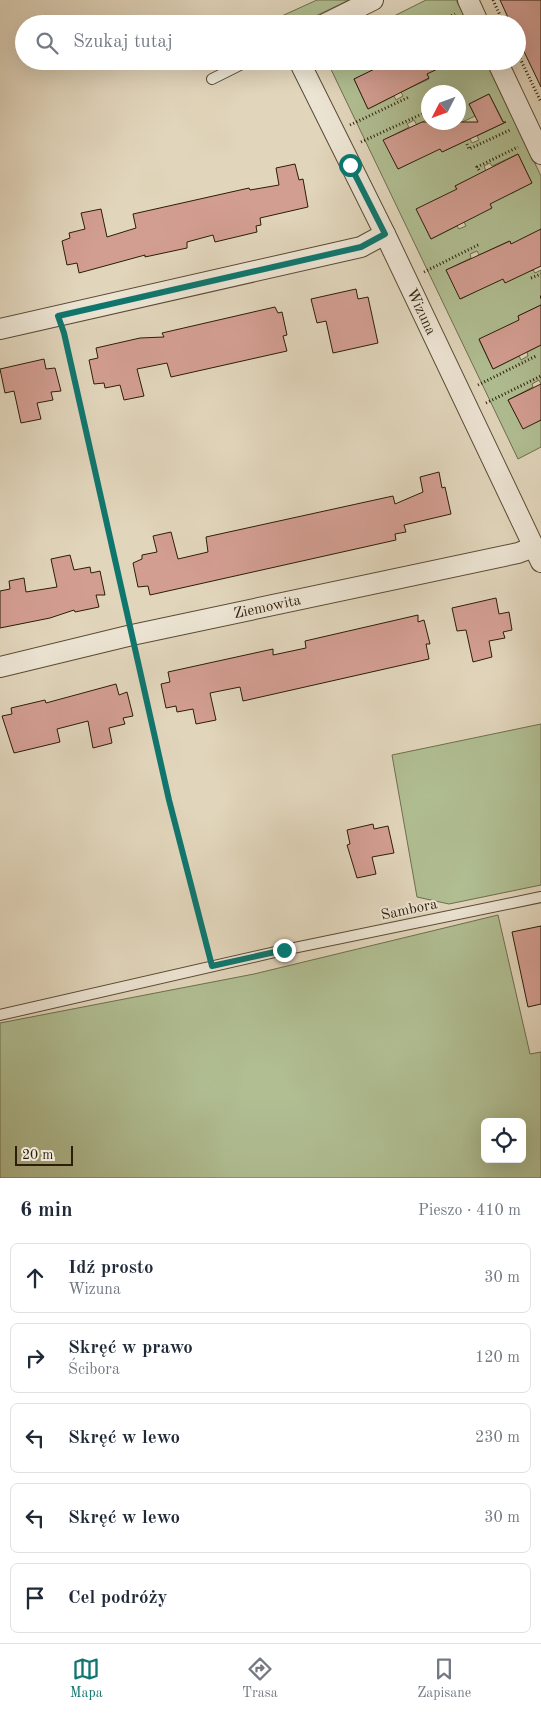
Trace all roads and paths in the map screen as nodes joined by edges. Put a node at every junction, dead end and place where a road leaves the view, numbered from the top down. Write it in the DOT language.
graph roads {
  1 [pos="373,0"];
  2 [pos="493,0"];
  3 [pos="467,4"];
  4 [pos="343,15"];
  5 [pos="450,15"];
  6 [pos="474,15"];
  7 [pos="500,15"];
  8 [pos="230,70"];
  9 [pos="303,70"];
  10 [pos="501,70"];
  11 [pos="525,70"];
  12 [pos="212,79"];
  13 [pos="409,97"];
  14 [pos="541,102"];
  15 [pos="421,114"];
  16 [pos="350,126"];
  17 [pos="511,129"];
  18 [pos="358,144"];
  19 [pos="467,144"];
  20 [pos="520,147"];
  21 [pos="541,154"];
  22 [pos="479,170"];
  23 [pos="385,234"];
  24 [pos="480,244"];
  25 [pos="421,273"];
  26 [pos="541,274"];
  27 [pos="531,278"];
  28 [pos="58,316"];
  29 [pos="0,329"];
  30 [pos="536,356"];
  31 [pos="541,376"];
  32 [pos="475,386"];
  33 [pos="484,404"];
  34 [pos="537,554"];
  35 [pos="132,635"];
  36 [pos="0,667"];
  37 [pos="541,896"];
  38 [pos="212,966"];
  39 [pos="0,1015"];
  1 -- 4 [label="street"];
  2 -- 7 [label="path"];
  3 -- 5 [label="path"];
  3 -- 6 [label="street"];
  8 -- 12 [label="lane"];
  9 -- 23 [label="street, Wizuna"];
  10 -- 21 [label="street"];
  11 -- 14 [label="path"];
  13 -- 16 [label="path"];
  15 -- 18 [label="path"];
  17 -- 19 [label="path"];
  20 -- 22 [label="path"];
  23 -- 28 [label="street"];
  23 -- 34 [label="street, Wizuna"];
  24 -- 25 [label="path"];
  26 -- 27 [label="path"];
  28 -- 29 [label="street"];
  28 -- 35 [label="path"];
  30 -- 32 [label="path"];
  31 -- 33 [label="path"];
  34 -- 35 [label="street, Ziemowita"];
  35 -- 36 [label="street, Ziemowita"];
  35 -- 38 [label="path"];
  37 -- 38 [label="lane, Sambora"];
  38 -- 39 [label="lane, Sambora"];
}
